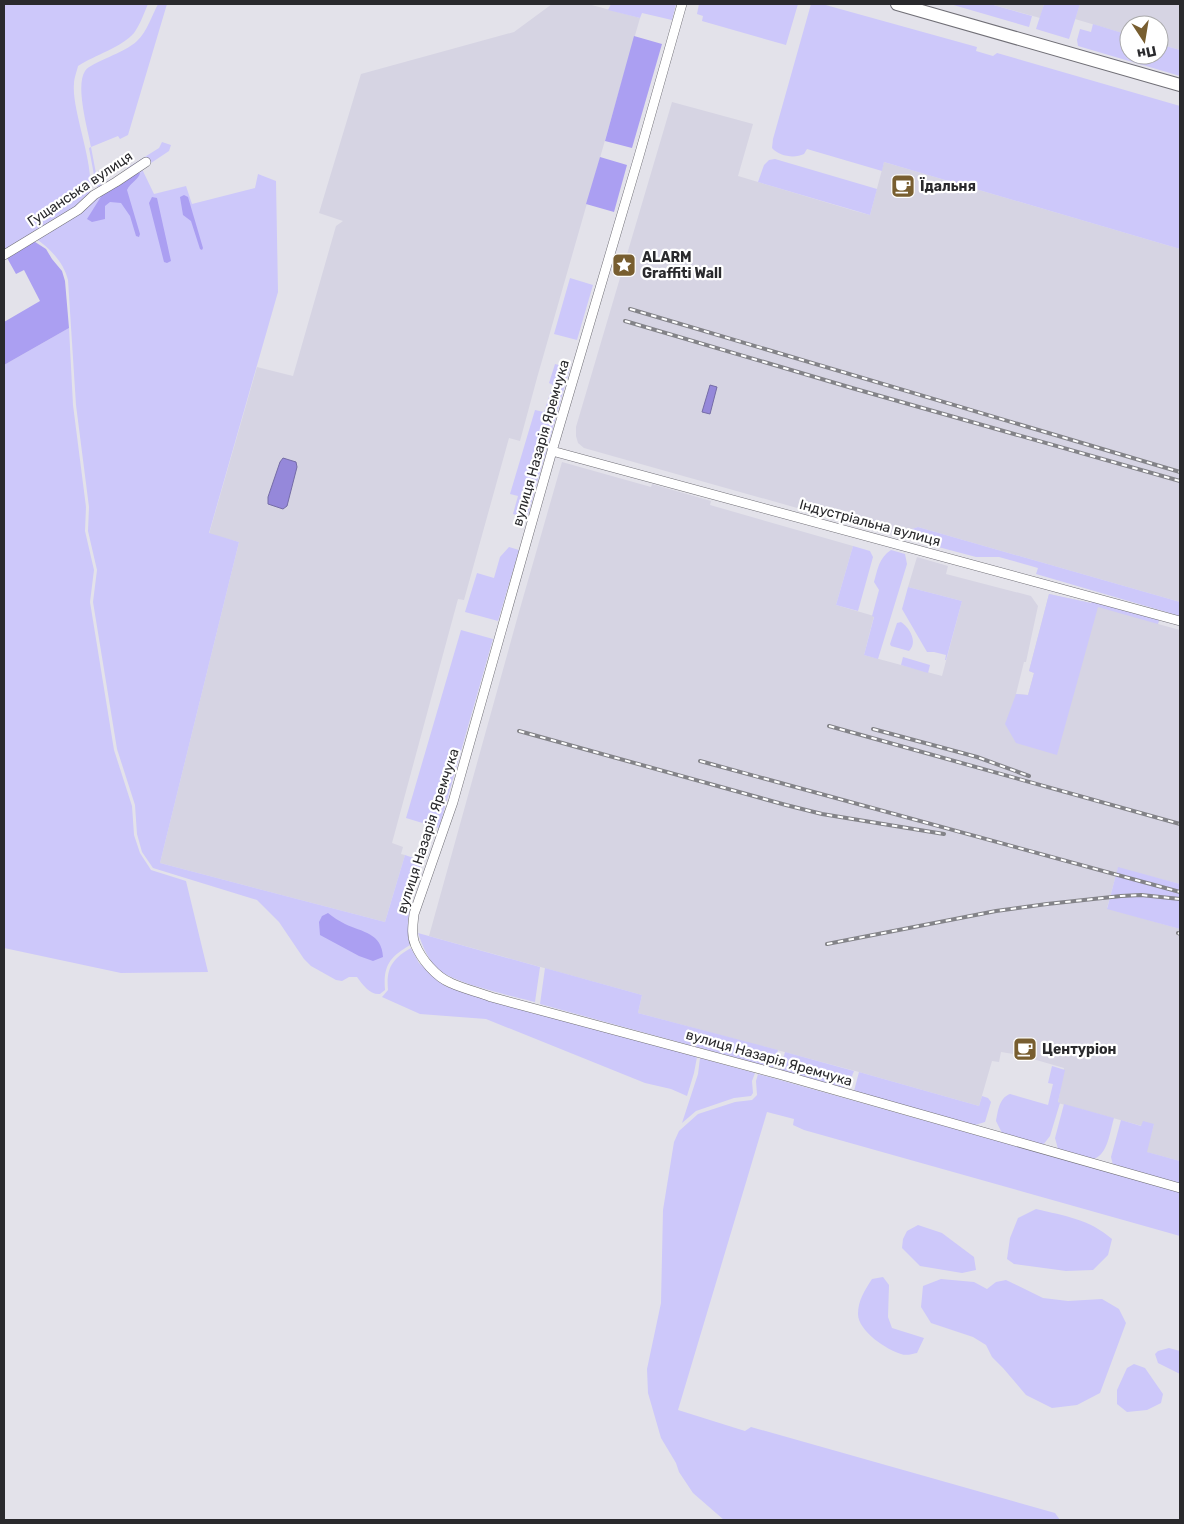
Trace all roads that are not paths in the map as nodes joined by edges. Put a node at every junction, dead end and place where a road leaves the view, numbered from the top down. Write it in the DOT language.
graph roads {
  1 [pos="682,4"];
  2 [pos="897,4"];
  3 [pos="1180,85"];
  4 [pos="146,162"];
  5 [pos="4,256"];
  6 [pos="552,451"];
  7 [pos="1180,621"];
  8 [pos="1180,1188"];
  1 -- 6 [label="street, вулиця Назарія Яремчука"];
  2 -- 3 [label="street"];
  4 -- 5 [label="street, Гущанська вулиця"];
  6 -- 7 [label="street, Індустріальна вулиця"];
  6 -- 8 [label="street, вулиця Назарія Яремчука"];
}
